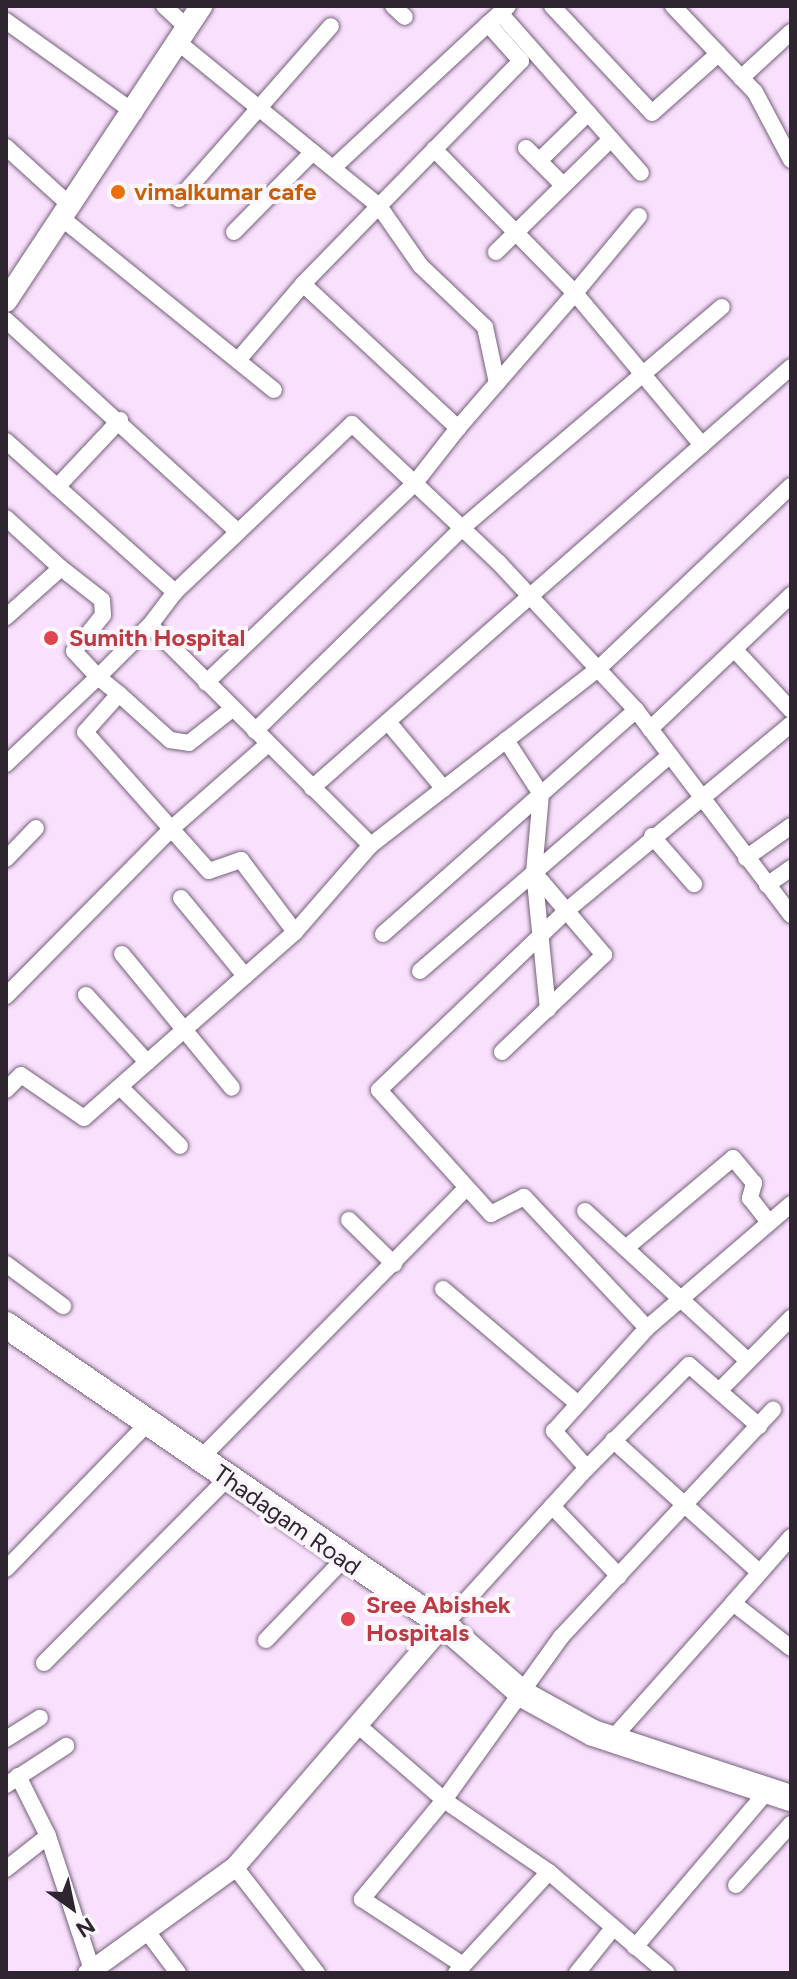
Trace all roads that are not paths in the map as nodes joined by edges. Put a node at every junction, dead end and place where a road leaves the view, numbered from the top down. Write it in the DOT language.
graph roads {
  1 [pos="164,6"];
  2 [pos="201,6"];
  3 [pos="552,6"];
  4 [pos="673,6"];
  5 [pos="499,14"];
  6 [pos="6,21"];
  7 [pos="331,26"];
  8 [pos="791,32"];
  9 [pos="184,36"];
  10 [pos="718,54"];
  11 [pos="741,78"];
  12 [pos="259,108"];
  13 [pos="135,113"];
  14 [pos="588,113"];
  15 [pos="611,139"];
  16 [pos="6,147"];
  17 [pos="526,148"];
  18 [pos="434,149"];
  19 [pos="313,152"];
  20 [pos="791,160"];
  21 [pos="539,161"];
  22 [pos="333,168"];
  23 [pos="641,173"];
  24 [pos="563,185"];
  25 [pos="179,199"];
  26 [pos="379,206"];
  27 [pos="68,214"];
  28 [pos="639,216"];
  29 [pos="234,232"];
  30 [pos="515,232"];
  31 [pos="496,252"];
  32 [pos="303,284"];
  33 [pos="575,293"];
  34 [pos="6,301"];
  35 [pos="722,307"];
  36 [pos="6,320"];
  37 [pos="239,359"];
  38 [pos="791,367"];
  39 [pos="640,375"];
  40 [pos="497,383"];
  41 [pos="274,390"];
  42 [pos="120,420"];
  43 [pos="458,428"];
  44 [pos="6,441"];
  45 [pos="702,445"];
  46 [pos="415,483"];
  47 [pos="791,486"];
  48 [pos="57,487"];
  49 [pos="6,518"];
  50 [pos="462,528"];
  51 [pos="238,532"];
  52 [pos="61,568"];
  53 [pos="175,592"];
  54 [pos="791,595"];
  55 [pos="530,596"];
  56 [pos="6,617"];
  57 [pos="150,625"];
  58 [pos="735,650"];
  59 [pos="598,669"];
  60 [pos="98,677"];
  61 [pos="206,683"];
  62 [pos="119,694"];
  63 [pos="232,709"];
  64 [pos="636,710"];
  65 [pos="791,710"];
  66 [pos="388,722"];
  67 [pos="791,724"];
  68 [pos="650,729"];
  69 [pos="255,731"];
  70 [pos="506,740"];
  71 [pos="268,744"];
  72 [pos="670,755"];
  73 [pos="6,764"];
  74 [pos="312,788"];
  75 [pos="444,789"];
  76 [pos="541,794"];
  77 [pos="699,794"];
  78 [pos="791,826"];
  79 [pos="36,828"];
  80 [pos="171,829"];
  81 [pos="652,836"];
  82 [pos="371,845"];
  83 [pos="746,858"];
  84 [pos="6,859"];
  85 [pos="791,868"];
  86 [pos="534,872"];
  87 [pos="694,884"];
  88 [pos="767,885"];
  89 [pos="181,898"];
  90 [pos="566,911"];
  91 [pos="791,915"];
  92 [pos="295,932"];
  93 [pos="383,934"];
  94 [pos="540,934"];
  95 [pos="122,954"];
  96 [pos="420,971"];
  97 [pos="245,976"];
  98 [pos="86,995"];
  99 [pos="6,996"];
  100 [pos="548,1009"];
  101 [pos="184,1030"];
  102 [pos="502,1052"];
  103 [pos="147,1062"];
  104 [pos="120,1087"];
  105 [pos="232,1088"];
  106 [pos="6,1090"];
  107 [pos="180,1146"];
  108 [pos="465,1189"];
  109 [pos="791,1204"];
  110 [pos="585,1211"];
  111 [pos="349,1220"];
  112 [pos="768,1221"];
  113 [pos="627,1247"];
  114 [pos="6,1264"];
  115 [pos="394,1264"];
  116 [pos="443,1289"];
  117 [pos="681,1296"];
  118 [pos="63,1306"];
  119 [pos="791,1318"];
  120 [pos="6,1325"];
  121 [pos="647,1328"];
  122 [pos="745,1358"];
  123 [pos="719,1391"];
  124 [pos="578,1404"];
  125 [pos="773,1410"];
  126 [pos="148,1423"];
  127 [pos="759,1426"];
  128 [pos="613,1440"];
  129 [pos="199,1460"];
  130 [pos="587,1468"];
  131 [pos="227,1479"];
  132 [pos="682,1504"];
  133 [pos="552,1506"];
  134 [pos="791,1537"];
  135 [pos="343,1560"];
  136 [pos="6,1569"];
  137 [pos="758,1571"];
  138 [pos="619,1576"];
  139 [pos="733,1603"];
  140 [pos="444,1625"];
  141 [pos="266,1640"];
  142 [pos="791,1648"];
  143 [pos="44,1663"];
  144 [pos="524,1695"];
  145 [pos="40,1718"];
  146 [pos="361,1728"];
  147 [pos="6,1739"];
  148 [pos="612,1739"];
  149 [pos="66,1746"];
  150 [pos="12,1781"];
  151 [pos="780,1794"];
  152 [pos="444,1800"];
  153 [pos="791,1824"];
  154 [pos="48,1836"];
  155 [pos="235,1867"];
  156 [pos="6,1869"];
  157 [pos="549,1872"];
  158 [pos="736,1885"];
  159 [pos="613,1928"];
  160 [pos="146,1930"];
  161 [pos="635,1947"];
  162 [pos="459,1969"];
  163 [pos="91,1972"];
  164 [pos="178,1973"];
  165 [pos="317,1973"];
  166 [pos="577,1973"];
  167 [pos="667,1973"];
  1 -- 9 [label="street"];
  2 -- 9 [label="main road"];
  3 -- 10 [label="street"];
  4 -- 10 [label="street"];
  5 -- 14 [label="street"];
  5 -- 18 [label="street"];
  5 -- 22 [label="street"];
  6 -- 13 [label="street"];
  7 -- 12 [label="street"];
  8 -- 11 [label="street"];
  9 -- 12 [label="street"];
  9 -- 13 [label="main road"];
  10 -- 11 [label="street"];
  11 -- 20 [label="street"];
  12 -- 19 [label="street"];
  12 -- 25 [label="street"];
  13 -- 27 [label="main road"];
  14 -- 15 [label="street"];
  14 -- 21 [label="street"];
  15 -- 23 [label="street"];
  15 -- 24 [label="street"];
  16 -- 27 [label="street"];
  17 -- 21 [label="street"];
  18 -- 26 [label="street"];
  18 -- 30 [label="street"];
  19 -- 22 [label="street"];
  19 -- 29 [label="street"];
  21 -- 24 [label="street"];
  22 -- 26 [label="street"];
  24 -- 30 [label="street"];
  26 -- 32 [label="street"];
  26 -- 40 [label="street"];
  27 -- 34 [label="main road"];
  27 -- 37 [label="street"];
  28 -- 33 [label="street"];
  30 -- 31 [label="street"];
  30 -- 33 [label="street"];
  32 -- 37 [label="street"];
  32 -- 43 [label="street"];
  33 -- 39 [label="street"];
  33 -- 40 [label="street"];
  35 -- 39 [label="street"];
  36 -- 42 [label="street"];
  37 -- 41 [label="street"];
  38 -- 45 [label="street"];
  39 -- 45 [label="street"];
  39 -- 50 [label="street"];
  40 -- 43 [label="street"];
  42 -- 48 [label="street"];
  42 -- 51 [label="street"];
  43 -- 46 [label="street"];
  44 -- 48 [label="street"];
  45 -- 55 [label="street"];
  46 -- 50 [label="street"];
  46 -- 51 [label="street"];
  46 -- 61 [label="street"];
  47 -- 59 [label="street"];
  48 -- 53 [label="street"];
  49 -- 52 [label="street"];
  50 -- 55 [label="street"];
  50 -- 69 [label="street"];
  51 -- 53 [label="street"];
  52 -- 56 [label="street"];
  52 -- 60 [label="street"];
  53 -- 57 [label="street"];
  54 -- 58 [label="street"];
  55 -- 59 [label="street"];
  55 -- 66 [label="street"];
  57 -- 60 [label="street"];
  57 -- 61 [label="street"];
  58 -- 65 [label="street"];
  58 -- 68 [label="street"];
  59 -- 64 [label="street"];
  59 -- 70 [label="street"];
  60 -- 62 [label="street"];
  60 -- 73 [label="street"];
  61 -- 63 [label="street"];
  62 -- 63 [label="street"];
  62 -- 80 [label="street"];
  63 -- 69 [label="street"];
  64 -- 68 [label="street"];
  64 -- 76 [label="street"];
  66 -- 74 [label="street"];
  66 -- 75 [label="street"];
  67 -- 77 [label="street"];
  68 -- 72 [label="street"];
  69 -- 71 [label="street"];
  70 -- 75 [label="street"];
  70 -- 76 [label="street"];
  71 -- 74 [label="street"];
  71 -- 80 [label="street"];
  72 -- 77 [label="street"];
  72 -- 86 [label="street"];
  74 -- 82 [label="street"];
  75 -- 82 [label="street"];
  76 -- 86 [label="street"];
  76 -- 93 [label="street"];
  77 -- 81 [label="street"];
  77 -- 83 [label="street"];
  78 -- 83 [label="street"];
  79 -- 84 [label="street"];
  80 -- 92 [label="street"];
  80 -- 99 [label="street"];
  81 -- 87 [label="street"];
  81 -- 90 [label="street"];
  82 -- 92 [label="street"];
  83 -- 88 [label="street"];
  85 -- 88 [label="street"];
  86 -- 90 [label="street"];
  86 -- 94 [label="street"];
  86 -- 96 [label="street"];
  88 -- 91 [label="street"];
  89 -- 97 [label="street"];
  90 -- 94 [label="street"];
  90 -- 100 [label="street"];
  92 -- 97 [label="street"];
  94 -- 100 [label="street"];
  94 -- 108 [label="street"];
  95 -- 101 [label="street"];
  97 -- 101 [label="street"];
  98 -- 103 [label="street"];
  100 -- 102 [label="street"];
  101 -- 103 [label="street"];
  101 -- 105 [label="street"];
  103 -- 104 [label="street"];
  104 -- 106 [label="street"];
  104 -- 107 [label="street"];
  108 -- 115 [label="street"];
  108 -- 121 [label="street"];
  109 -- 112 [label="street"];
  110 -- 113 [label="street"];
  111 -- 115 [label="street"];
  112 -- 113 [label="street"];
  112 -- 117 [label="street"];
  113 -- 117 [label="street"];
  114 -- 118 [label="street"];
  115 -- 129 [label="street"];
  116 -- 124 [label="street"];
  117 -- 121 [label="street"];
  117 -- 122 [label="street"];
  119 -- 122 [label="street"];
  120 -- 126 [label="main road, Thadagam Road"];
  121 -- 124 [label="street"];
  122 -- 123 [label="street"];
  123 -- 127 [label="street"];
  123 -- 128 [label="street"];
  124 -- 130 [label="street"];
  125 -- 127 [label="street"];
  126 -- 129 [label="main road, Thadagam Road"];
  126 -- 136 [label="street"];
  127 -- 132 [label="street"];
  128 -- 130 [label="street"];
  128 -- 132 [label="street"];
  129 -- 131 [label="main road, Thadagam Road"];
  130 -- 133 [label="street"];
  131 -- 135 [label="main road, Thadagam Road"];
  131 -- 143 [label="street"];
  132 -- 137 [label="street"];
  132 -- 138 [label="street"];
  133 -- 138 [label="street"];
  133 -- 140 [label="street"];
  134 -- 137 [label="street"];
  135 -- 140 [label="main road, Thadagam Road"];
  135 -- 141 [label="street"];
  137 -- 139 [label="street"];
  138 -- 144 [label="street"];
  139 -- 142 [label="street"];
  139 -- 148 [label="street"];
  140 -- 144 [label="main road, Thadagam Road"];
  140 -- 146 [label="street"];
  144 -- 148 [label="main road, Thadagam Road"];
  144 -- 152 [label="street"];
  145 -- 147 [label="street"];
  146 -- 152 [label="street"];
  146 -- 155 [label="street"];
  148 -- 151 [label="main road, Thadagam Road"];
  149 -- 150 [label="street"];
  150 -- 154 [label="street"];
  151 -- 161 [label="street"];
  152 -- 157 [label="street"];
  152 -- 162 [label="street"];
  153 -- 158 [label="street"];
  154 -- 156 [label="street"];
  154 -- 163 [label="street"];
  155 -- 160 [label="street"];
  155 -- 165 [label="street"];
  157 -- 159 [label="street"];
  157 -- 162 [label="street"];
  159 -- 161 [label="street"];
  159 -- 166 [label="street"];
  160 -- 163 [label="street"];
  160 -- 164 [label="street"];
  161 -- 167 [label="street"];
}
